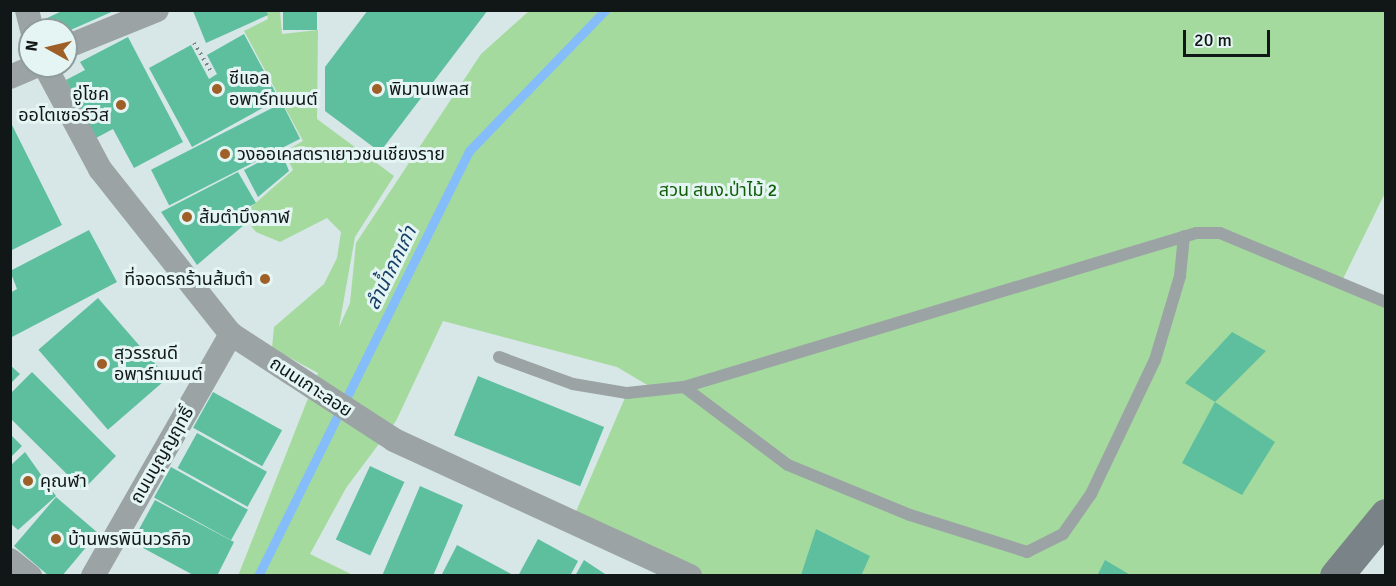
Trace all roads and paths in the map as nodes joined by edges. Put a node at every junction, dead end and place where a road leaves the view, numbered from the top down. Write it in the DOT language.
graph roads {
  1 [pos="157,10"];
  2 [pos="78,41"];
  3 [pos="194,43"];
  4 [pos="211,71"];
  5 [pos="51,78"];
  6 [pos="1184,236"];
  7 [pos="1386,302"];
  8 [pos="231,334"];
  9 [pos="499,357"];
  10 [pos="684,387"];
  11 [pos="1386,514"];
  12 [pos="10,560"];
  13 [pos="30,576"];
  14 [pos="93,576"];
  15 [pos="690,576"];
  16 [pos="1336,576"];
  1 -- 2 [label="street"];
  3 -- 4 [label="path"];
  5 -- 8 [label="street, ถนนเกาะลอย"];
  6 -- 7 [label="lane"];
  6 -- 10 [label="lane"];
  6 -- 10 [label="lane"];
  8 -- 14 [label="street, ถนนบุญญฤทธิ์"];
  8 -- 15 [label="street, ถนนเกาะลอย"];
  9 -- 10 [label="lane"];
  11 -- 16 [label="main road"];
  12 -- 13 [label="street"];
}
